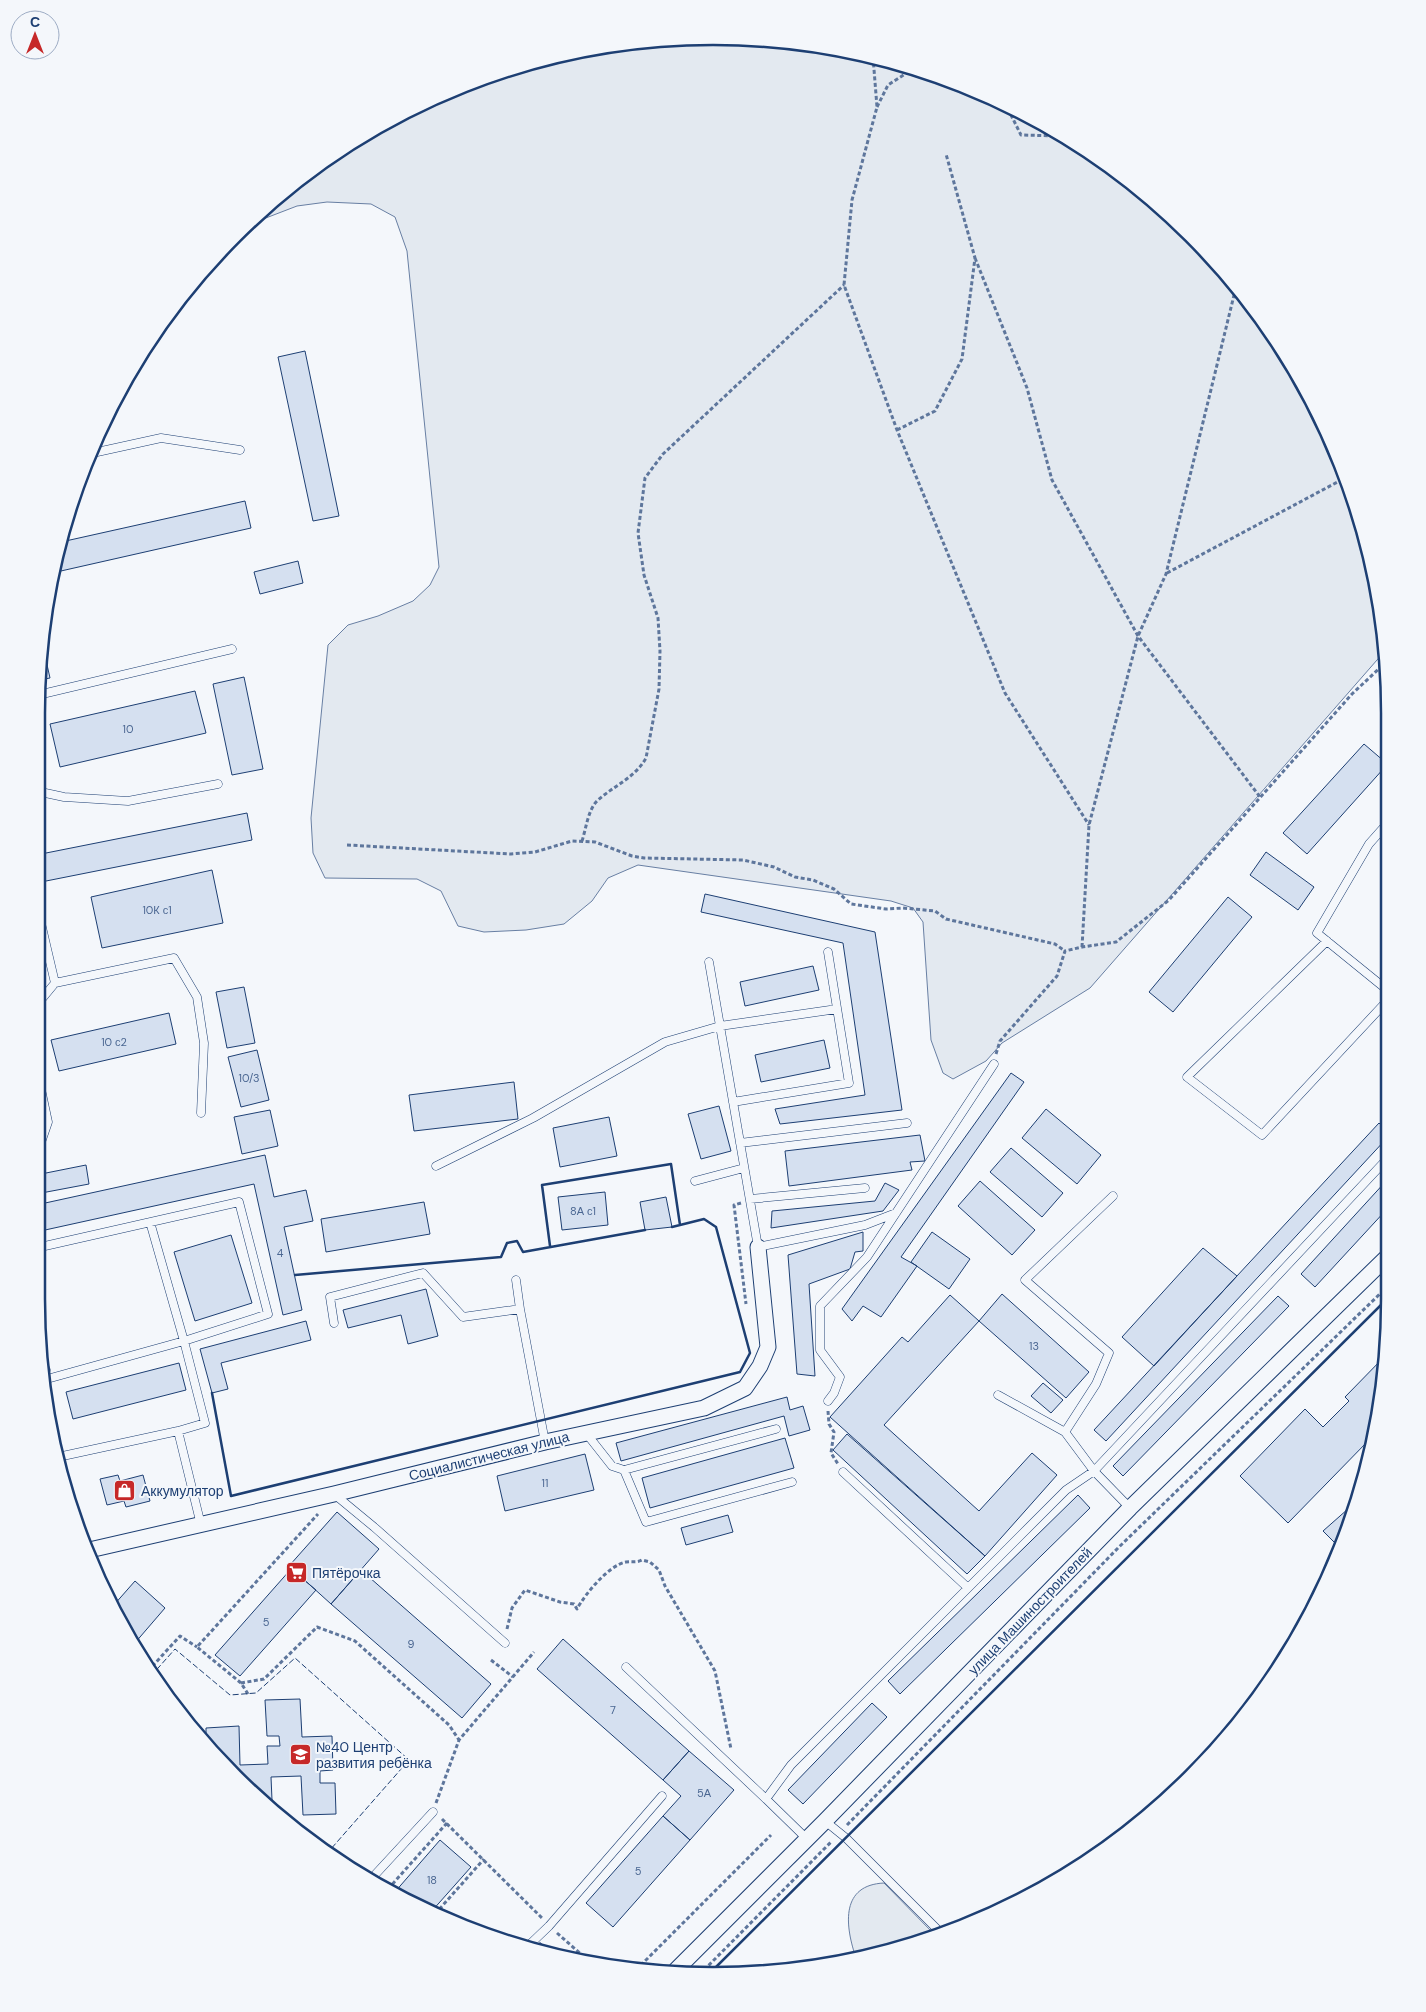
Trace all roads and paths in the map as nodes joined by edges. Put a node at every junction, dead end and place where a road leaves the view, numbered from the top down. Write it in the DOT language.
graph roads {
  1 [pos="873,65"];
  2 [pos="905,73"];
  3 [pos="877,107"];
  4 [pos="1011,116"];
  5 [pos="1050,136"];
  6 [pos="946,154"];
  7 [pos="975,258"];
  8 [pos="844,285"];
  9 [pos="1234,295"];
  10 [pos="898,430"];
  11 [pos="240,450"];
  12 [pos="98,452"];
  13 [pos="1339,481"];
  14 [pos="1166,574"];
  15 [pos="1138,636"];
  16 [pos="232,649"];
  17 [pos="1380,668"];
  18 [pos="45,693"];
  19 [pos="218,784"];
  20 [pos="45,793"];
  21 [pos="1260,797"];
  22 [pos="1089,825"];
  23 [pos="1381,830"];
  24 [pos="582,841"];
  25 [pos="347,845"];
  26 [pos="45,940"];
  27 [pos="1327,941"];
  28 [pos="1082,947"];
  29 [pos="1065,951"];
  30 [pos="828,952"];
  31 [pos="709,962"];
  32 [pos="55,983"];
  33 [pos="1381,985"];
  34 [pos="45,995"];
  35 [pos="1381,1007"];
  36 [pos="838,1009"];
  37 [pos="720,1026"];
  38 [pos="994,1064"];
  39 [pos="733,1102"];
  40 [pos="45,1108"];
  41 [pos="201,1113"];
  42 [pos="907,1123"];
  43 [pos="45,1131"];
  44 [pos="740,1143"];
  45 [pos="1381,1165"];
  46 [pos="436,1166"];
  47 [pos="744,1168"];
  48 [pos="695,1181"];
  49 [pos="865,1188"];
  50 [pos="1112,1196"];
  51 [pos="750,1199"];
  52 [pos="896,1213"];
  53 [pos="150,1222"];
  54 [pos="45,1246"];
  55 [pos="758,1246"];
  56 [pos="1381,1263"];
  57 [pos="516,1280"];
  58 [pos="1381,1293"];
  59 [pos="746,1306"];
  60 [pos="520,1309"];
  61 [pos="334,1323"];
  62 [pos="184,1341"];
  63 [pos="50,1378"];
  64 [pos="998,1395"];
  65 [pos="828,1401"];
  66 [pos="776,1429"];
  67 [pos="178,1431"];
  68 [pos="1065,1432"];
  69 [pos="586,1433"];
  70 [pos="545,1442"];
  71 [pos="63,1452"];
  72 [pos="624,1470"];
  73 [pos="1094,1471"];
  74 [pos="843,1472"];
  75 [pos="792,1482"];
  76 [pos="334,1494"];
  77 [pos="1130,1508"];
  78 [pos="320,1512"];
  79 [pos="201,1525"];
  80 [pos="94,1549"];
  81 [pos="968,1587"];
  82 [pos="498,1637"];
  83 [pos="505,1643"];
  84 [pos="197,1646"];
  85 [pos="534,1652"];
  86 [pos="492,1660"];
  87 [pos="154,1664"];
  88 [pos="626,1667"];
  89 [pos="513,1677"];
  90 [pos="241,1683"];
  91 [pos="248,1694"];
  92 [pos="459,1740"];
  93 [pos="734,1767"];
  94 [pos="662,1796"];
  95 [pos="766,1798"];
  96 [pos="433,1812"];
  97 [pos="826,1821"];
  98 [pos="447,1823"];
  99 [pos="840,1832"];
  100 [pos="771,1835"];
  101 [pos="807,1839"];
  102 [pos="484,1859"];
  103 [pos="375,1875"];
  104 [pos="392,1885"];
  105 [pos="511,1886"];
  106 [pos="440,1908"];
  107 [pos="937,1928"];
  108 [pos="533,1942"];
  109 [pos="643,1963"];
  110 [pos="680,1966"];
  111 [pos="707,1967"];
  1 -- 3 [label="path"];
  2 -- 3 [label="path"];
  3 -- 8 [label="path"];
  4 -- 5 [label="path"];
  6 -- 7 [label="path"];
  7 -- 10 [label="path"];
  7 -- 15 [label="path"];
  8 -- 10 [label="path"];
  8 -- 24 [label="path"];
  9 -- 14 [label="path"];
  10 -- 22 [label="path"];
  11 -- 12 [label="lane"];
  13 -- 14 [label="path"];
  14 -- 15 [label="path"];
  15 -- 21 [label="path"];
  15 -- 22 [label="path"];
  16 -- 18 [label="lane"];
  17 -- 21 [label="path"];
  19 -- 20 [label="lane"];
  21 -- 28 [label="path"];
  22 -- 28 [label="path"];
  23 -- 27 [label="lane"];
  24 -- 25 [label="path"];
  24 -- 29 [label="path"];
  26 -- 32 [label="lane"];
  27 -- 33 [label="lane"];
  27 -- 35 [label="lane"];
  28 -- 29 [label="path"];
  29 -- 38 [label="path"];
  30 -- 36 [label="lane"];
  31 -- 37 [label="lane"];
  32 -- 34 [label="lane"];
  32 -- 41 [label="lane"];
  36 -- 37 [label="lane"];
  36 -- 39 [label="lane"];
  37 -- 39 [label="lane"];
  37 -- 46 [label="lane"];
  38 -- 52 [label="lane"];
  39 -- 44 [label="lane"];
  40 -- 43 [label="lane"];
  42 -- 44 [label="lane"];
  44 -- 47 [label="lane"];
  45 -- 73 [label="lane"];
  47 -- 48 [label="lane"];
  47 -- 51 [label="lane"];
  49 -- 51 [label="lane"];
  50 -- 68 [label="lane"];
  51 -- 55 [label="lane"];
  51 -- 59 [label="path"];
  52 -- 55 [label="lane"];
  52 -- 65 [label="lane"];
  53 -- 54 [label="lane"];
  53 -- 62 [label="lane"];
  53 -- 62 [label="lane"];
  55 -- 69 [label="street, Социалистическая улица"];
  56 -- 77 [label="street, улица Машиностроителей"];
  57 -- 60 [label="lane"];
  58 -- 99 [label="path"];
  60 -- 61 [label="lane"];
  60 -- 70 [label="lane"];
  62 -- 63 [label="lane"];
  62 -- 67 [label="lane"];
  64 -- 68 [label="lane"];
  65 -- 74 [label="path"];
  66 -- 72 [label="lane"];
  67 -- 71 [label="lane"];
  67 -- 79 [label="lane"];
  68 -- 73 [label="lane"];
  69 -- 70 [label="street, Социалистическая улица"];
  69 -- 72 [label="lane"];
  70 -- 76 [label="street, Социалистическая улица"];
  72 -- 75 [label="lane"];
  73 -- 77 [label="lane"];
  73 -- 81 [label="lane"];
  74 -- 81 [label="lane"];
  76 -- 79 [label="street, Социалистическая улица"];
  76 -- 82 [label="lane"];
  77 -- 97 [label="street, улица Машиностроителей"];
  78 -- 84 [label="path"];
  79 -- 80 [label="street, Социалистическая улица"];
  81 -- 95 [label="lane"];
  82 -- 83 [label="lane"];
  82 -- 93 [label="path"];
  84 -- 87 [label="path"];
  84 -- 90 [label="path"];
  85 -- 89 [label="path"];
  86 -- 89 [label="path"];
  88 -- 93 [label="lane"];
  89 -- 92 [label="path"];
  90 -- 91 [label="path"];
  90 -- 92 [label="path"];
  92 -- 96 [label="path"];
  93 -- 95 [label="lane"];
  94 -- 108 [label="lane"];
  95 -- 101 [label="lane"];
  96 -- 98 [label="path"];
  96 -- 103 [label="lane"];
  97 -- 99 [label="lane"];
  97 -- 101 [label="street, улица Машиностроителей"];
  98 -- 102 [label="path"];
  98 -- 104 [label="path"];
  99 -- 107 [label="lane"];
  99 -- 111 [label="path"];
  100 -- 109 [label="path"];
  101 -- 110 [label="street, улица Машиностроителей"];
  102 -- 105 [label="path"];
  102 -- 106 [label="path"];
}
